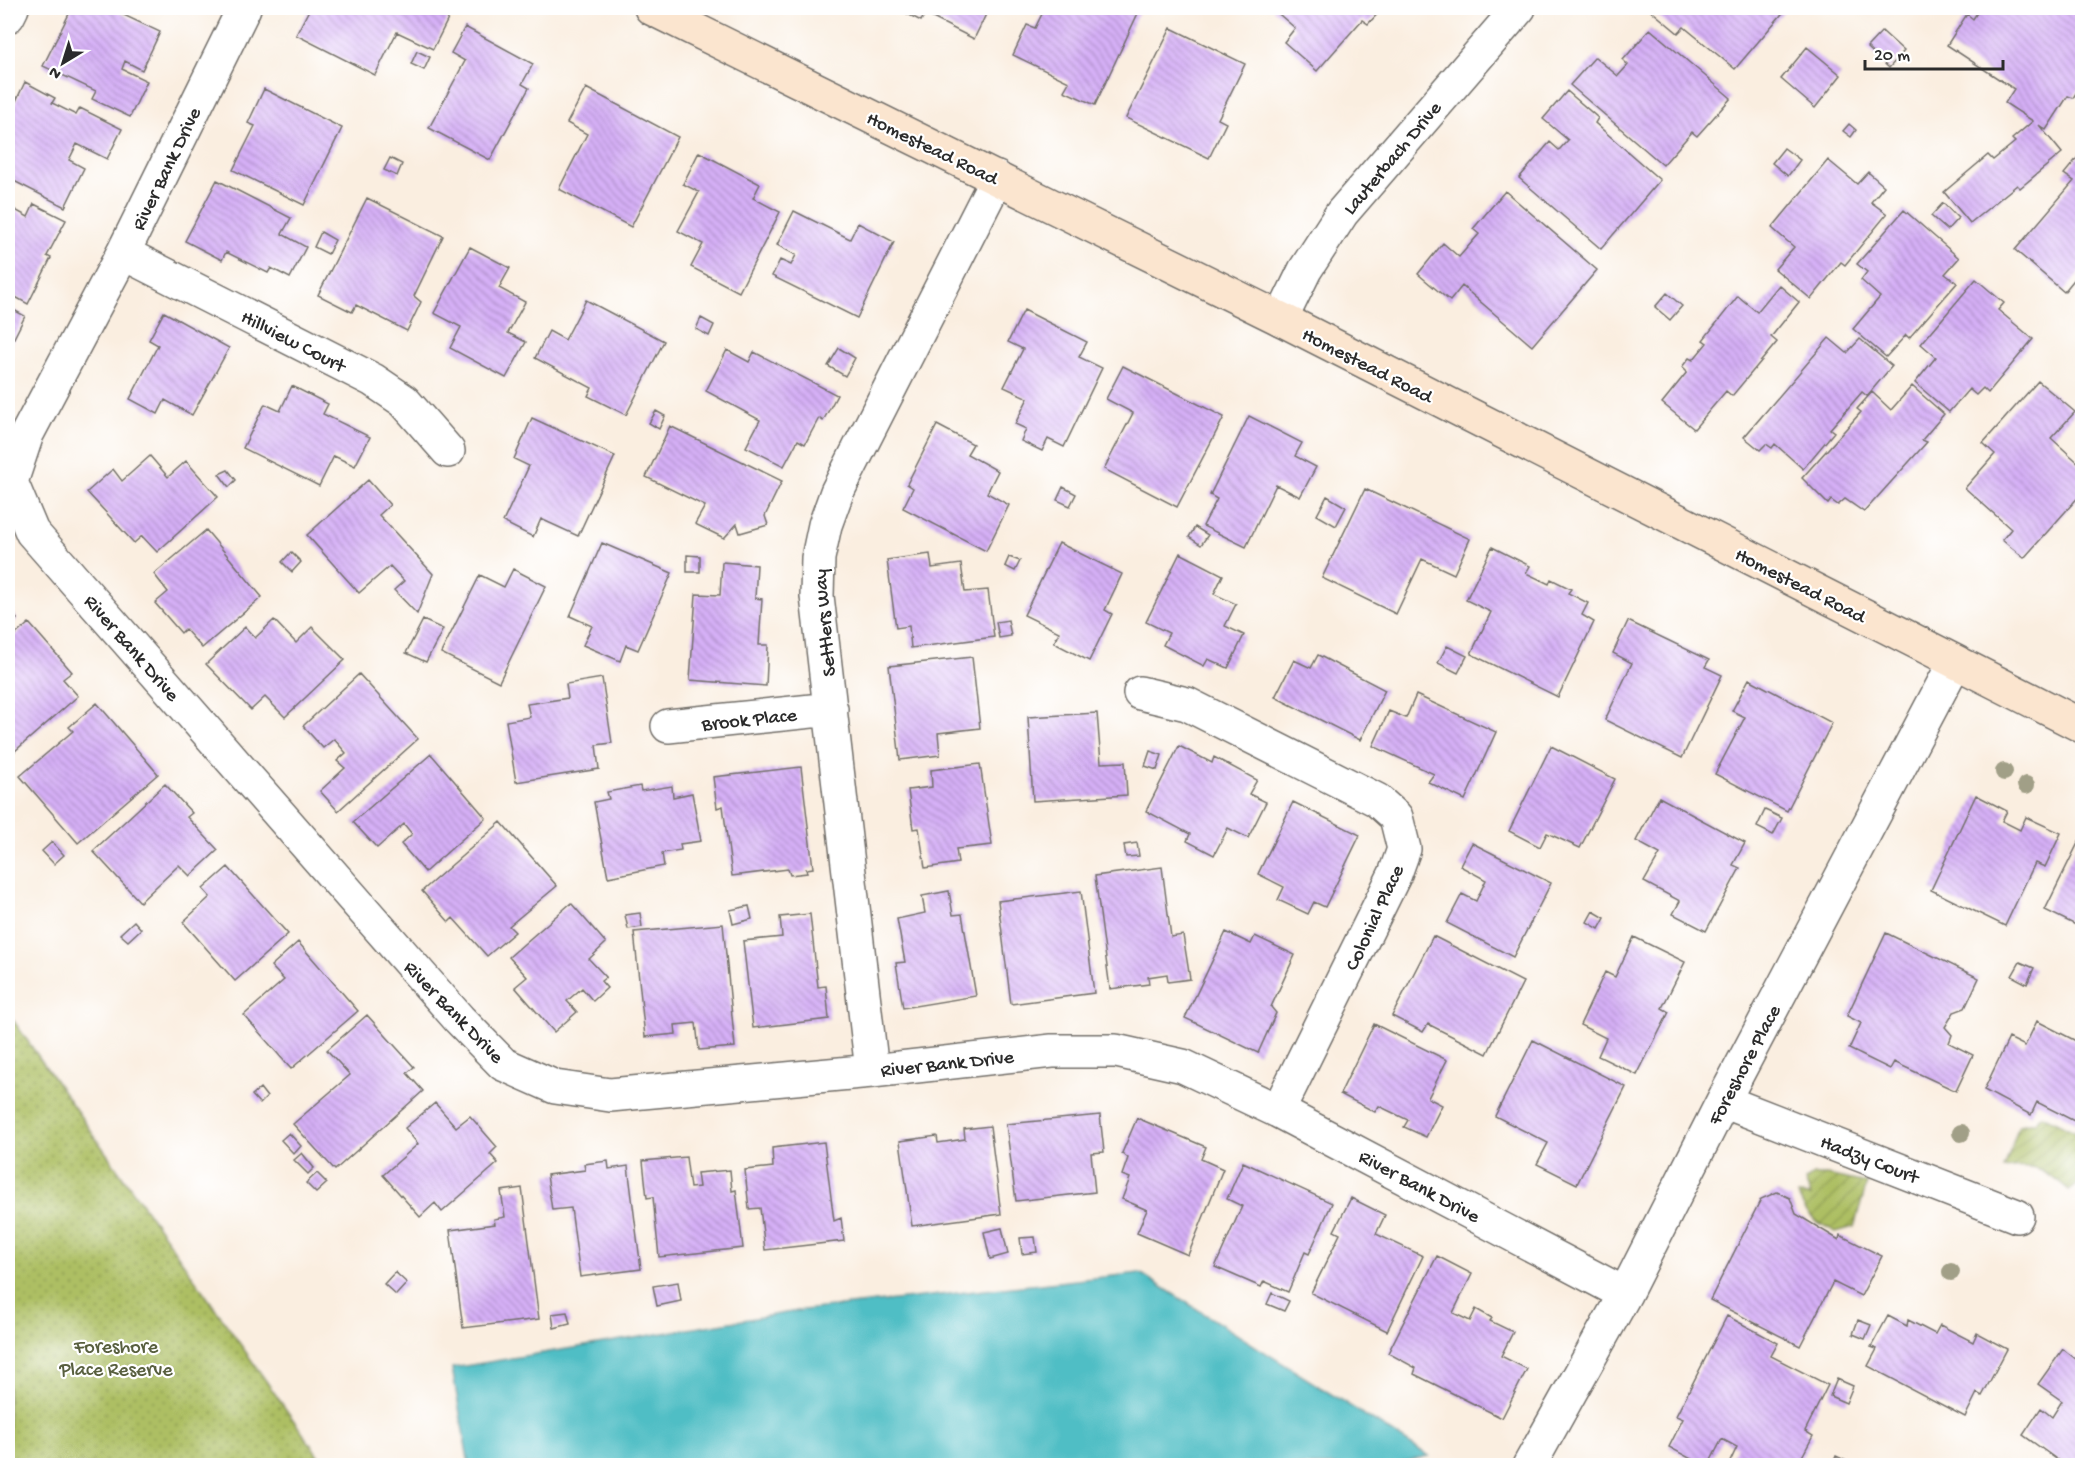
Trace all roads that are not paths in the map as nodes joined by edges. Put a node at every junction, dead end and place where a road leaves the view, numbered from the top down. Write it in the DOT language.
graph roads {
  1 [pos="12,8"];
  2 [pos="244,8"];
  3 [pos="651,8"];
  4 [pos="1519,8"];
  5 [pos="8,16"];
  6 [pos="997,178"];
  7 [pos="123,253"];
  8 [pos="1281,319"];
  9 [pos="448,451"];
  10 [pos="1955,662"];
  11 [pos="1140,693"];
  12 [pos="831,710"];
  13 [pos="668,726"];
  14 [pos="2082,726"];
  15 [pos="872,1071"];
  16 [pos="1723,1101"];
  17 [pos="1278,1110"];
  18 [pos="2017,1216"];
  19 [pos="1625,1294"];
  20 [pos="1528,1466"];
  1 -- 5 [label="street"];
  2 -- 7 [label="street, River Bank Drive"];
  3 -- 6 [label="street, Homestead Road"];
  4 -- 8 [label="street, Lauterbach Drive"];
  6 -- 8 [label="street, Homestead Road"];
  6 -- 12 [label="street, Settlers Way"];
  7 -- 9 [label="street, Hillview Court"];
  7 -- 15 [label="street, River Bank Drive"];
  8 -- 10 [label="street, Homestead Road"];
  10 -- 14 [label="street, Homestead Road"];
  10 -- 16 [label="street, Foreshore Place"];
  11 -- 17 [label="street, Colonial Place"];
  12 -- 13 [label="street, Brook Place"];
  12 -- 15 [label="street, Settlers Way"];
  15 -- 17 [label="street, River Bank Drive"];
  16 -- 18 [label="street, Hadzy Court"];
  16 -- 19 [label="street, Foreshore Place"];
  17 -- 19 [label="street, River Bank Drive"];
  19 -- 20 [label="street, Foreshore Place"];
}
